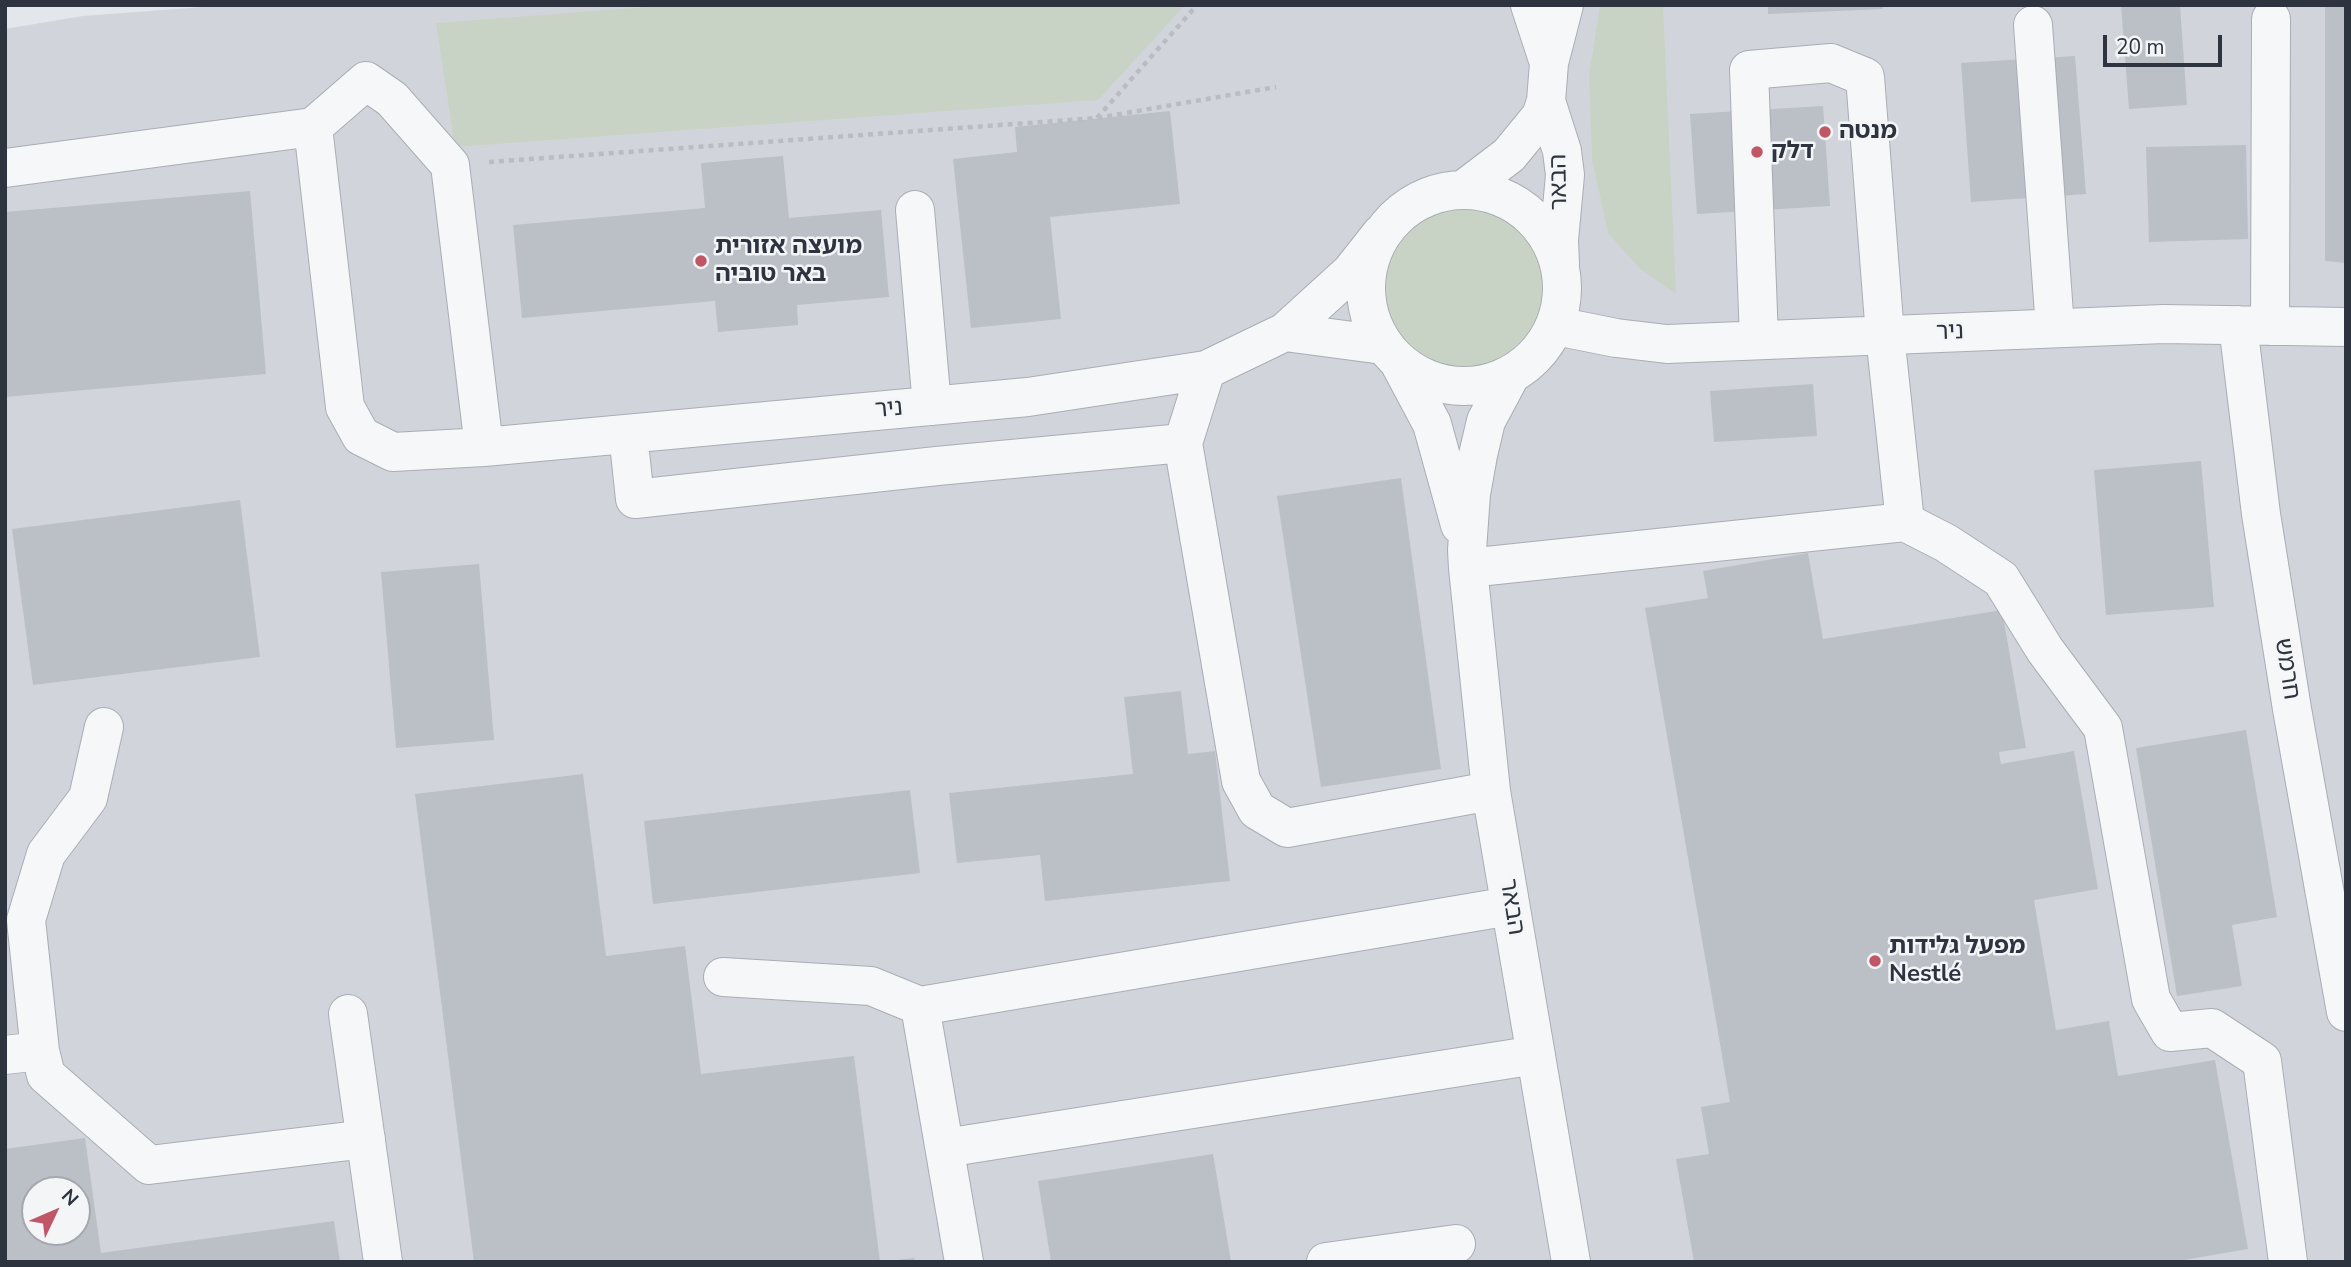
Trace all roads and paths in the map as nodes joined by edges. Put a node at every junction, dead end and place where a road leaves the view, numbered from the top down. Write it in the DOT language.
graph roads {
  1 [pos="1197,5"];
  2 [pos="1530,5"];
  3 [pos="1564,5"];
  4 [pos="2271,19"];
  5 [pos="2033,24"];
  6 [pos="1549,63"];
  7 [pos="1276,87"];
  8 [pos="1546,101"];
  9 [pos="1097,118"];
  10 [pos="313,127"];
  11 [pos="450,165"];
  12 [pos="5,168"];
  13 [pos="1463,190"];
  14 [pos="915,210"];
  15 [pos="1381,234"];
  16 [pos="1560,266"];
  17 [pos="1556,326"];
  18 [pos="2254,326"];
  19 [pos="2346,327"];
  20 [pos="2054,328"];
  21 [pos="1285,332"];
  22 [pos="1885,335"];
  23 [pos="1759,340"];
  24 [pos="1391,354"];
  25 [pos="1206,370"];
  26 [pos="1510,376"];
  27 [pos="932,406"];
  28 [pos="880,411"];
  29 [pos="628,434"];
  30 [pos="1184,443"];
  31 [pos="484,447"];
  32 [pos="885,472"];
  33 [pos="1905,523"];
  34 [pos="1467,559"];
  35 [pos="104,727"];
  36 [pos="1491,791"];
  37 [pos="1510,906"];
  38 [pos="2337,917"];
  39 [pos="16,921"];
  40 [pos="723,977"];
  41 [pos="920,1006"];
  42 [pos="2346,1012"];
  43 [pos="348,1014"];
  44 [pos="22,1053"];
  45 [pos="1536,1055"];
  46 [pos="366,1139"];
  47 [pos="945,1148"];
  48 [pos="1456,1244"];
  49 [pos="383,1262"];
  50 [pos="964,1262"];
  51 [pos="1326,1262"];
  52 [pos="1571,1262"];
  53 [pos="2288,1262"];
  1 -- 9 [label="path"];
  2 -- 6 [label="street, הבאר"];
  3 -- 6 [label="street, הבאר"];
  4 -- 18 [label="street, חרמש"];
  5 -- 20 [label="street"];
  6 -- 8 [label="street, הבאר"];
  7 -- 9 [label="path"];
  8 -- 13 [label="street, הבאר"];
  8 -- 16 [label="street, הבאר"];
  9 -- 11 [label="path"];
  10 -- 11 [label="street"];
  10 -- 12 [label="street"];
  10 -- 31 [label="street, ניר"];
  11 -- 31 [label="street"];
  13 -- 15 [label="street"];
  13 -- 16 [label="street"];
  14 -- 27 [label="street"];
  15 -- 21 [label="street, ניר"];
  15 -- 24 [label="street"];
  16 -- 17 [label="street"];
  17 -- 23 [label="street, ניר"];
  17 -- 26 [label="street"];
  18 -- 19 [label="street, ניר"];
  18 -- 20 [label="street, ניר"];
  18 -- 38 [label="street, חרמש"];
  20 -- 22 [label="street, ניר"];
  21 -- 24 [label="street"];
  21 -- 25 [label="street, ניר"];
  22 -- 23 [label="street, ניר"];
  22 -- 23 [label="street"];
  22 -- 33 [label="street"];
  24 -- 26 [label="street"];
  24 -- 34 [label="street, הבאר"];
  25 -- 27 [label="street, ניר"];
  25 -- 30 [label="street"];
  26 -- 34 [label="street, הבאר"];
  27 -- 28 [label="street, ניר"];
  28 -- 29 [label="street, ניר"];
  28 -- 32 [label="street"];
  29 -- 31 [label="street, ניר"];
  29 -- 32 [label="street"];
  30 -- 32 [label="street"];
  30 -- 36 [label="street"];
  33 -- 34 [label="street"];
  33 -- 53 [label="street"];
  34 -- 36 [label="street, הבאר"];
  35 -- 39 [label="street"];
  36 -- 37 [label="street, הבאר"];
  37 -- 41 [label="street"];
  37 -- 45 [label="street, הבאר"];
  38 -- 42 [label="street, חרמש"];
  39 -- 44 [label="street"];
  40 -- 41 [label="street"];
  41 -- 47 [label="street"];
  43 -- 46 [label="street"];
  44 -- 46 [label="street"];
  45 -- 47 [label="street"];
  45 -- 52 [label="street, הבאר"];
  46 -- 49 [label="street"];
  47 -- 50 [label="street"];
  48 -- 51 [label="street"];
}
